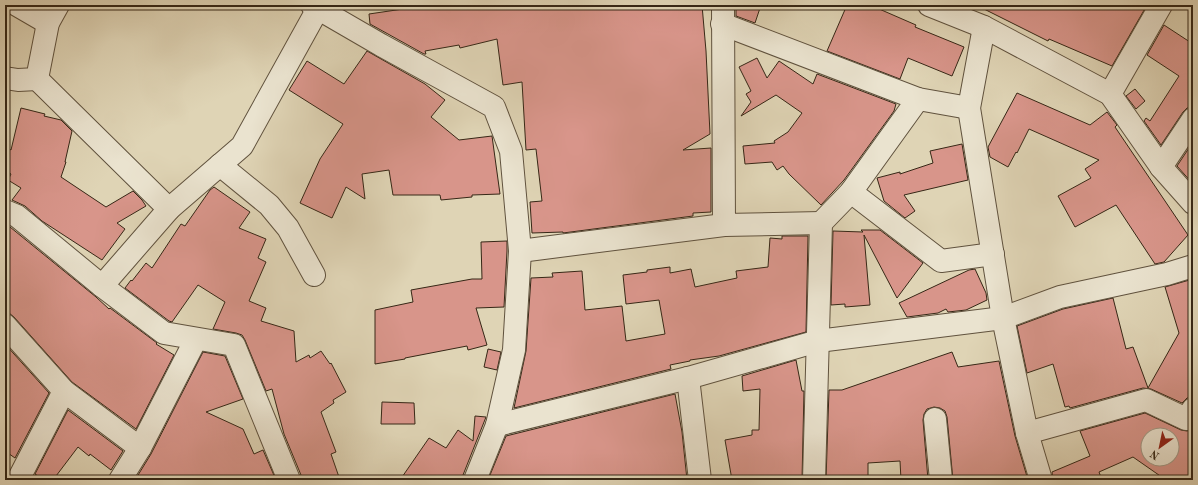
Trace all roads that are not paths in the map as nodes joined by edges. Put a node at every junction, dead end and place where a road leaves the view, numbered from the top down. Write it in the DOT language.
graph roads {
  1 [pos="17,5"];
  2 [pos="341,5"];
  3 [pos="929,5"];
  4 [pos="1161,5"];
  5 [pos="317,6"];
  6 [pos="53,14"];
  7 [pos="723,14"];
  8 [pos="984,27"];
  9 [pos="5,78"];
  10 [pos="37,79"];
  11 [pos="1110,94"];
  12 [pos="918,99"];
  13 [pos="969,108"];
  14 [pos="1193,119"];
  15 [pos="220,165"];
  16 [pos="1161,167"];
  17 [pos="851,192"];
  18 [pos="1193,204"];
  19 [pos="169,209"];
  20 [pos="5,211"];
  21 [pos="821,223"];
  22 [pos="724,226"];
  23 [pos="520,251"];
  24 [pos="993,254"];
  25 [pos="1193,266"];
  26 [pos="314,275"];
  27 [pos="102,286"];
  28 [pos="1003,318"];
  29 [pos="5,325"];
  30 [pos="196,339"];
  31 [pos="818,341"];
  32 [pos="688,378"];
  33 [pos="64,391"];
  34 [pos="1193,409"];
  35 [pos="935,419"];
  36 [pos="497,425"];
  37 [pos="1027,433"];
  38 [pos="140,448"];
  39 [pos="5,477"];
  40 [pos="8,480"];
  41 [pos="18,480"];
  42 [pos="120,480"];
  43 [pos="289,480"];
  44 [pos="475,480"];
  45 [pos="700,480"];
  46 [pos="814,480"];
  47 [pos="941,480"];
  48 [pos="1041,480"];
  1 -- 6 [label="street"];
  2 -- 5 [label="street"];
  3 -- 8 [label="street"];
  4 -- 11 [label="street"];
  5 -- 15 [label="street"];
  5 -- 23 [label="street"];
  6 -- 10 [label="street"];
  7 -- 12 [label="street"];
  7 -- 22 [label="street"];
  8 -- 11 [label="street"];
  8 -- 13 [label="street"];
  9 -- 10 [label="street"];
  10 -- 19 [label="street"];
  11 -- 16 [label="street"];
  12 -- 13 [label="street"];
  12 -- 17 [label="street"];
  13 -- 24 [label="street"];
  14 -- 16 [label="street"];
  15 -- 19 [label="street"];
  15 -- 26 [label="street"];
  16 -- 18 [label="street"];
  17 -- 21 [label="street"];
  17 -- 24 [label="street"];
  19 -- 27 [label="street"];
  20 -- 27 [label="street"];
  21 -- 22 [label="street"];
  21 -- 31 [label="street"];
  22 -- 23 [label="street"];
  23 -- 36 [label="street"];
  24 -- 28 [label="street"];
  25 -- 28 [label="street"];
  27 -- 30 [label="street"];
  28 -- 31 [label="street"];
  28 -- 37 [label="street"];
  29 -- 33 [label="street"];
  30 -- 38 [label="street"];
  30 -- 43 [label="street"];
  31 -- 32 [label="street"];
  31 -- 46 [label="street"];
  32 -- 36 [label="street"];
  32 -- 45 [label="street"];
  33 -- 38 [label="street"];
  33 -- 41 [label="street"];
  34 -- 37 [label="street"];
  35 -- 47 [label="street"];
  36 -- 44 [label="street"];
  37 -- 48 [label="street"];
  38 -- 42 [label="street"];
  39 -- 40 [label="street"];
}
